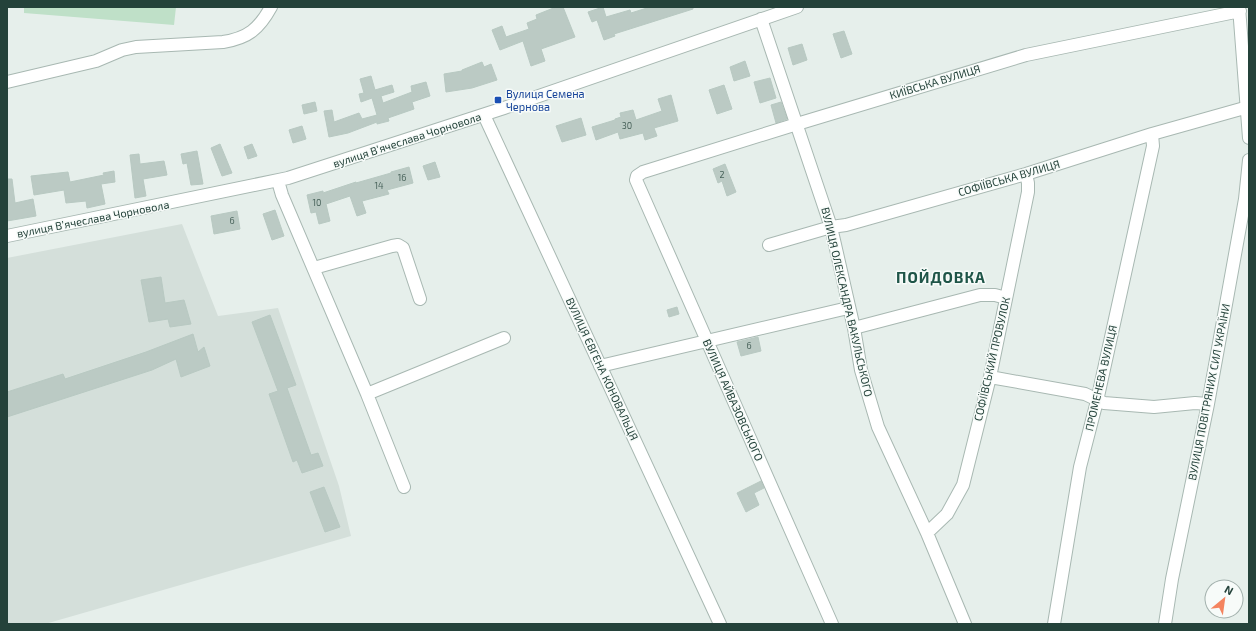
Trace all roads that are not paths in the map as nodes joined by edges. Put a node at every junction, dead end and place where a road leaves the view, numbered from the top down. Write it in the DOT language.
graph roads {
  1 [pos="271,7"];
  2 [pos="797,7"];
  3 [pos="1239,9"];
  4 [pos="761,19"];
  5 [pos="7,82"];
  6 [pos="1248,107"];
  7 [pos="484,115"];
  8 [pos="797,124"];
  9 [pos="1152,134"];
  10 [pos="1249,138"];
  11 [pos="1249,160"];
  12 [pos="1026,174"];
  13 [pos="637,176"];
  14 [pos="278,181"];
  15 [pos="831,227"];
  16 [pos="7,236"];
  17 [pos="769,245"];
  18 [pos="314,268"];
  19 [pos="1006,298"];
  20 [pos="420,299"];
  21 [pos="848,308"];
  22 [pos="854,328"];
  23 [pos="504,338"];
  24 [pos="706,341"];
  25 [pos="600,366"];
  26 [pos="990,376"];
  27 [pos="367,394"];
  28 [pos="1096,400"];
  29 [pos="1208,404"];
  30 [pos="404,488"];
  31 [pos="928,533"];
  32 [pos="720,624"];
  33 [pos="832,624"];
  34 [pos="965,624"];
  35 [pos="1054,624"];
  36 [pos="1165,624"];
  1 -- 5 [label="street"];
  2 -- 4 [label="street, вулиця Вʼячеслава Чорновола"];
  3 -- 6 [label="street"];
  3 -- 8 [label="street, КИЇВСЬКА ВУЛИЦЯ"];
  4 -- 7 [label="street, вулиця Вʼячеслава Чорновола"];
  4 -- 8 [label="street, ВУЛИЦЯ ОЛЕКСАНДРА ВАКУЛЬСЬКОГО"];
  6 -- 9 [label="street, СОФІЇВСЬКА ВУЛИЦЯ"];
  6 -- 10 [label="street"];
  7 -- 14 [label="street, вулиця Вʼячеслава Чорновола"];
  7 -- 25 [label="street, ВУЛИЦЯ ЄВГЕНА КОНОВАЛЬЦЯ"];
  8 -- 13 [label="street, КИЇВСЬКА ВУЛИЦЯ"];
  8 -- 15 [label="street, ВУЛИЦЯ ОЛЕКСАНДРА ВАКУЛЬСЬКОГО"];
  9 -- 12 [label="street, СОФІЇВСЬКА ВУЛИЦЯ"];
  9 -- 28 [label="street, ПРОМЕНЕВА ВУЛИЦЯ"];
  11 -- 29 [label="street, ВУЛИЦЯ ПОВІТРЯНИХ СИЛ УКРАЇНИ"];
  12 -- 15 [label="street, СОФІЇВСЬКА ВУЛИЦЯ"];
  12 -- 19 [label="street, СОФІЇВСЬКИЙ ПРОВУЛОК"];
  13 -- 24 [label="street, ВУЛИЦЯ АЙВАЗОВСЬКОГО"];
  14 -- 16 [label="street, вулиця Вʼячеслава Чорновола"];
  14 -- 18 [label="street"];
  15 -- 17 [label="street, СОФІЇВСЬКА ВУЛИЦЯ"];
  15 -- 21 [label="street, ВУЛИЦЯ ОЛЕКСАНДРА ВАКУЛЬСЬКОГО"];
  18 -- 20 [label="street"];
  18 -- 27 [label="street"];
  19 -- 22 [label="street"];
  19 -- 26 [label="street, СОФІЇВСЬКИЙ ПРОВУЛОК"];
  21 -- 22 [label="street, ВУЛИЦЯ ОЛЕКСАНДРА ВАКУЛЬСЬКОГО"];
  21 -- 24 [label="street"];
  22 -- 31 [label="street, ВУЛИЦЯ ОЛЕКСАНДРА ВАКУЛЬСЬКОГО"];
  23 -- 27 [label="street"];
  24 -- 25 [label="street"];
  24 -- 33 [label="street, ВУЛИЦЯ АЙВАЗОВСЬКОГО"];
  25 -- 32 [label="street, ВУЛИЦЯ ЄВГЕНА КОНОВАЛЬЦЯ"];
  26 -- 28 [label="street"];
  26 -- 31 [label="street, СОФІЇВСЬКИЙ ПРОВУЛОК"];
  27 -- 30 [label="street"];
  28 -- 29 [label="street"];
  28 -- 35 [label="street, ПРОМЕНЕВА ВУЛИЦЯ"];
  29 -- 36 [label="street, ВУЛИЦЯ ПОВІТРЯНИХ СИЛ УКРАЇНИ"];
  31 -- 34 [label="street, ВУЛИЦЯ ОЛЕКСАНДРА ВАКУЛЬСЬКОГО"];
}
